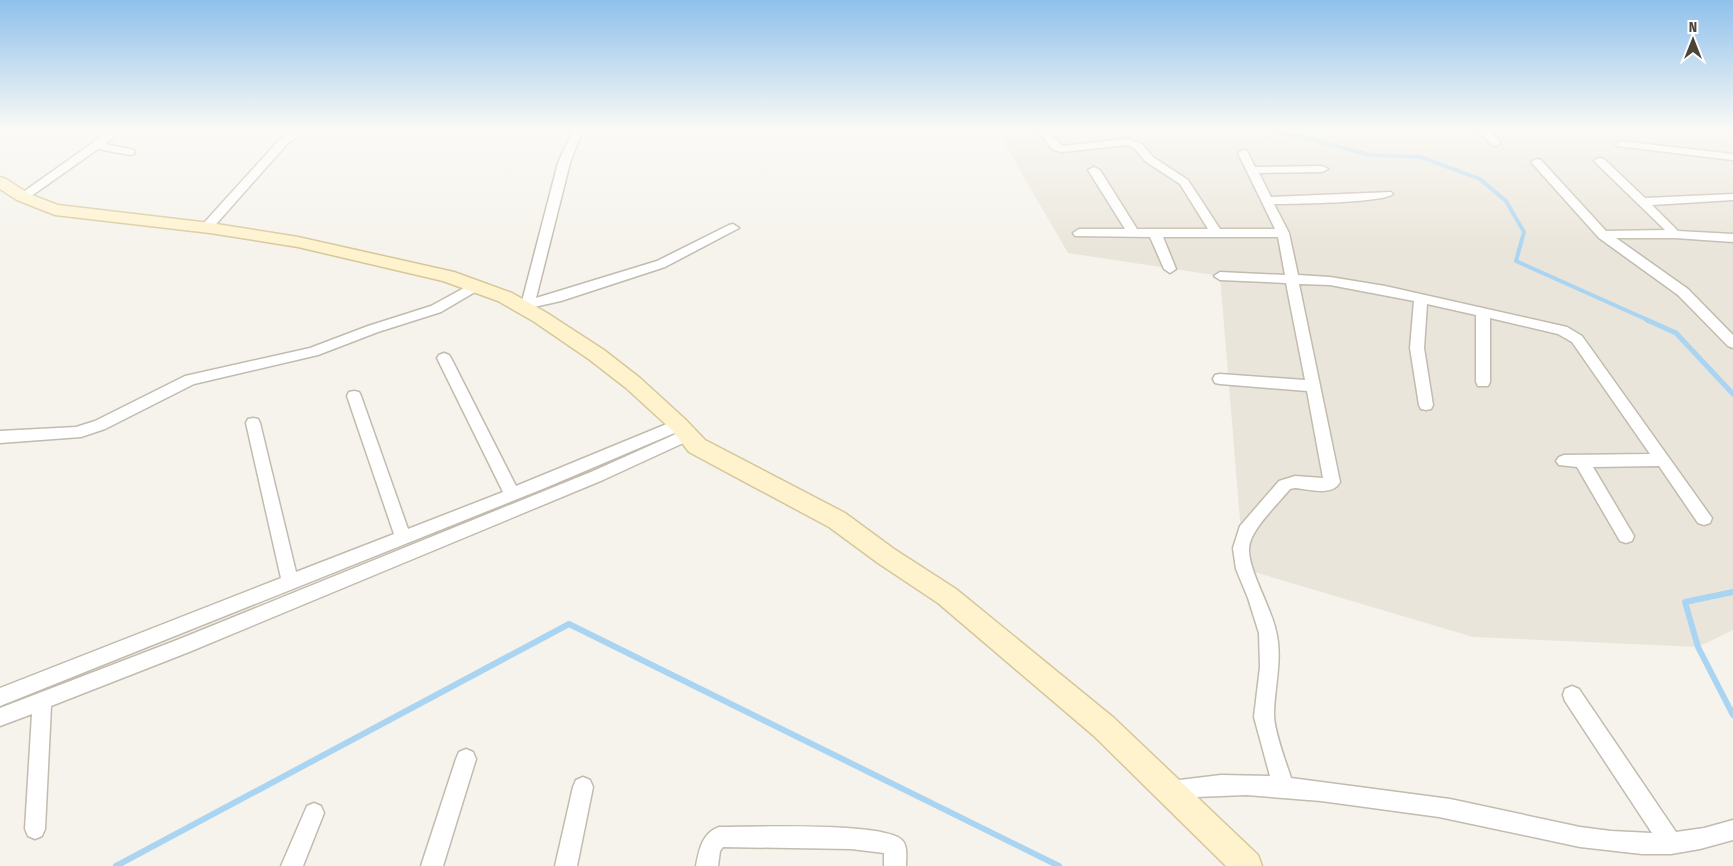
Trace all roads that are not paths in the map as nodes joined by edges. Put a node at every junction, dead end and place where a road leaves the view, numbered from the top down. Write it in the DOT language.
graph roads {
  1 [pos="62,169"];
  2 [pos="259,169"];
  3 [pos="562,169"];
  4 [pos="1165,169"];
  5 [pos="1293,169"];
  6 [pos="1544,169"];
  7 [pos="1608,169"];
  8 [pos="1094,170"];
  9 [pos="1252,170"];
  10 [pos="0,182"];
  11 [pos="1387,194"];
  12 [pos="23,197"];
  13 [pos="1733,197"];
  14 [pos="1268,202"];
  15 [pos="1641,202"];
  16 [pos="206,228"];
  17 [pos="733,228"];
  18 [pos="1216,232"];
  19 [pos="1079,233"];
  20 [pos="1133,233"];
  21 [pos="1155,233"];
  22 [pos="1283,233"];
  23 [pos="1676,234"];
  24 [pos="1603,235"];
  25 [pos="1733,238"];
  26 [pos="1170,269"];
  27 [pos="1220,276"];
  28 [pos="1293,278"];
  29 [pos="476,286"];
  30 [pos="1421,299"];
  31 [pos="528,306"];
  32 [pos="1483,312"];
  33 [pos="1733,343"];
  34 [pos="444,358"];
  35 [pos="1220,379"];
  36 [pos="1483,382"];
  37 [pos="1312,386"];
  38 [pos="354,396"];
  39 [pos="1426,405"];
  40 [pos="253,423"];
  41 [pos="683,430"];
  42 [pos="0,437"];
  43 [pos="1662,460"];
  44 [pos="1564,461"];
  45 [pos="1582,461"];
  46 [pos="512,494"];
  47 [pos="1704,518"];
  48 [pos="1626,536"];
  49 [pos="403,537"];
  50 [pos="290,582"];
  51 [pos="1572,694"];
  52 [pos="0,697"];
  53 [pos="42,701"];
  54 [pos="0,717"];
  55 [pos="466,759"];
  56 [pos="1283,786"];
  57 [pos="583,787"];
  58 [pos="1171,791"];
  59 [pos="314,813"];
  60 [pos="35,829"];
  61 [pos="1733,830"];
  62 [pos="1672,843"];
  63 [pos="292,866"];
  64 [pos="432,866"];
  65 [pos="566,866"];
  66 [pos="708,866"];
  67 [pos="895,866"];
  68 [pos="1247,866"];
  1 -- 12 [label="street"];
  2 -- 16 [label="street"];
  3 -- 31 [label="street"];
  4 -- 18 [label="street"];
  5 -- 9 [label="street"];
  6 -- 24 [label="street"];
  7 -- 15 [label="street"];
  8 -- 20 [label="street"];
  9 -- 14 [label="street"];
  10 -- 12 [label="main road"];
  11 -- 14 [label="street"];
  12 -- 16 [label="main road"];
  13 -- 15 [label="street"];
  14 -- 22 [label="street"];
  15 -- 23 [label="street"];
  16 -- 29 [label="main road"];
  17 -- 31 [label="street"];
  18 -- 21 [label="street"];
  18 -- 22 [label="street"];
  19 -- 20 [label="street"];
  20 -- 21 [label="street"];
  21 -- 26 [label="street"];
  22 -- 28 [label="street"];
  23 -- 24 [label="street"];
  23 -- 25 [label="street"];
  24 -- 33 [label="street"];
  27 -- 28 [label="street"];
  28 -- 30 [label="street"];
  28 -- 37 [label="street"];
  29 -- 31 [label="main road"];
  29 -- 42 [label="street"];
  30 -- 32 [label="street"];
  30 -- 39 [label="street"];
  31 -- 41 [label="main road"];
  32 -- 36 [label="street"];
  32 -- 43 [label="street"];
  34 -- 46 [label="street"];
  35 -- 37 [label="street"];
  37 -- 56 [label="street"];
  38 -- 49 [label="street"];
  40 -- 50 [label="street"];
  41 -- 46 [label="street"];
  41 -- 53 [label="street"];
  41 -- 58 [label="main road"];
  43 -- 45 [label="street"];
  43 -- 47 [label="street"];
  44 -- 45 [label="street"];
  45 -- 48 [label="street"];
  46 -- 49 [label="street"];
  49 -- 50 [label="street"];
  50 -- 52 [label="street"];
  51 -- 62 [label="street"];
  53 -- 54 [label="street"];
  53 -- 60 [label="street"];
  55 -- 64 [label="street"];
  56 -- 58 [label="street"];
  56 -- 62 [label="street"];
  57 -- 65 [label="street"];
  58 -- 68 [label="main road"];
  59 -- 63 [label="street"];
  61 -- 62 [label="street"];
  66 -- 67 [label="street"];
}
